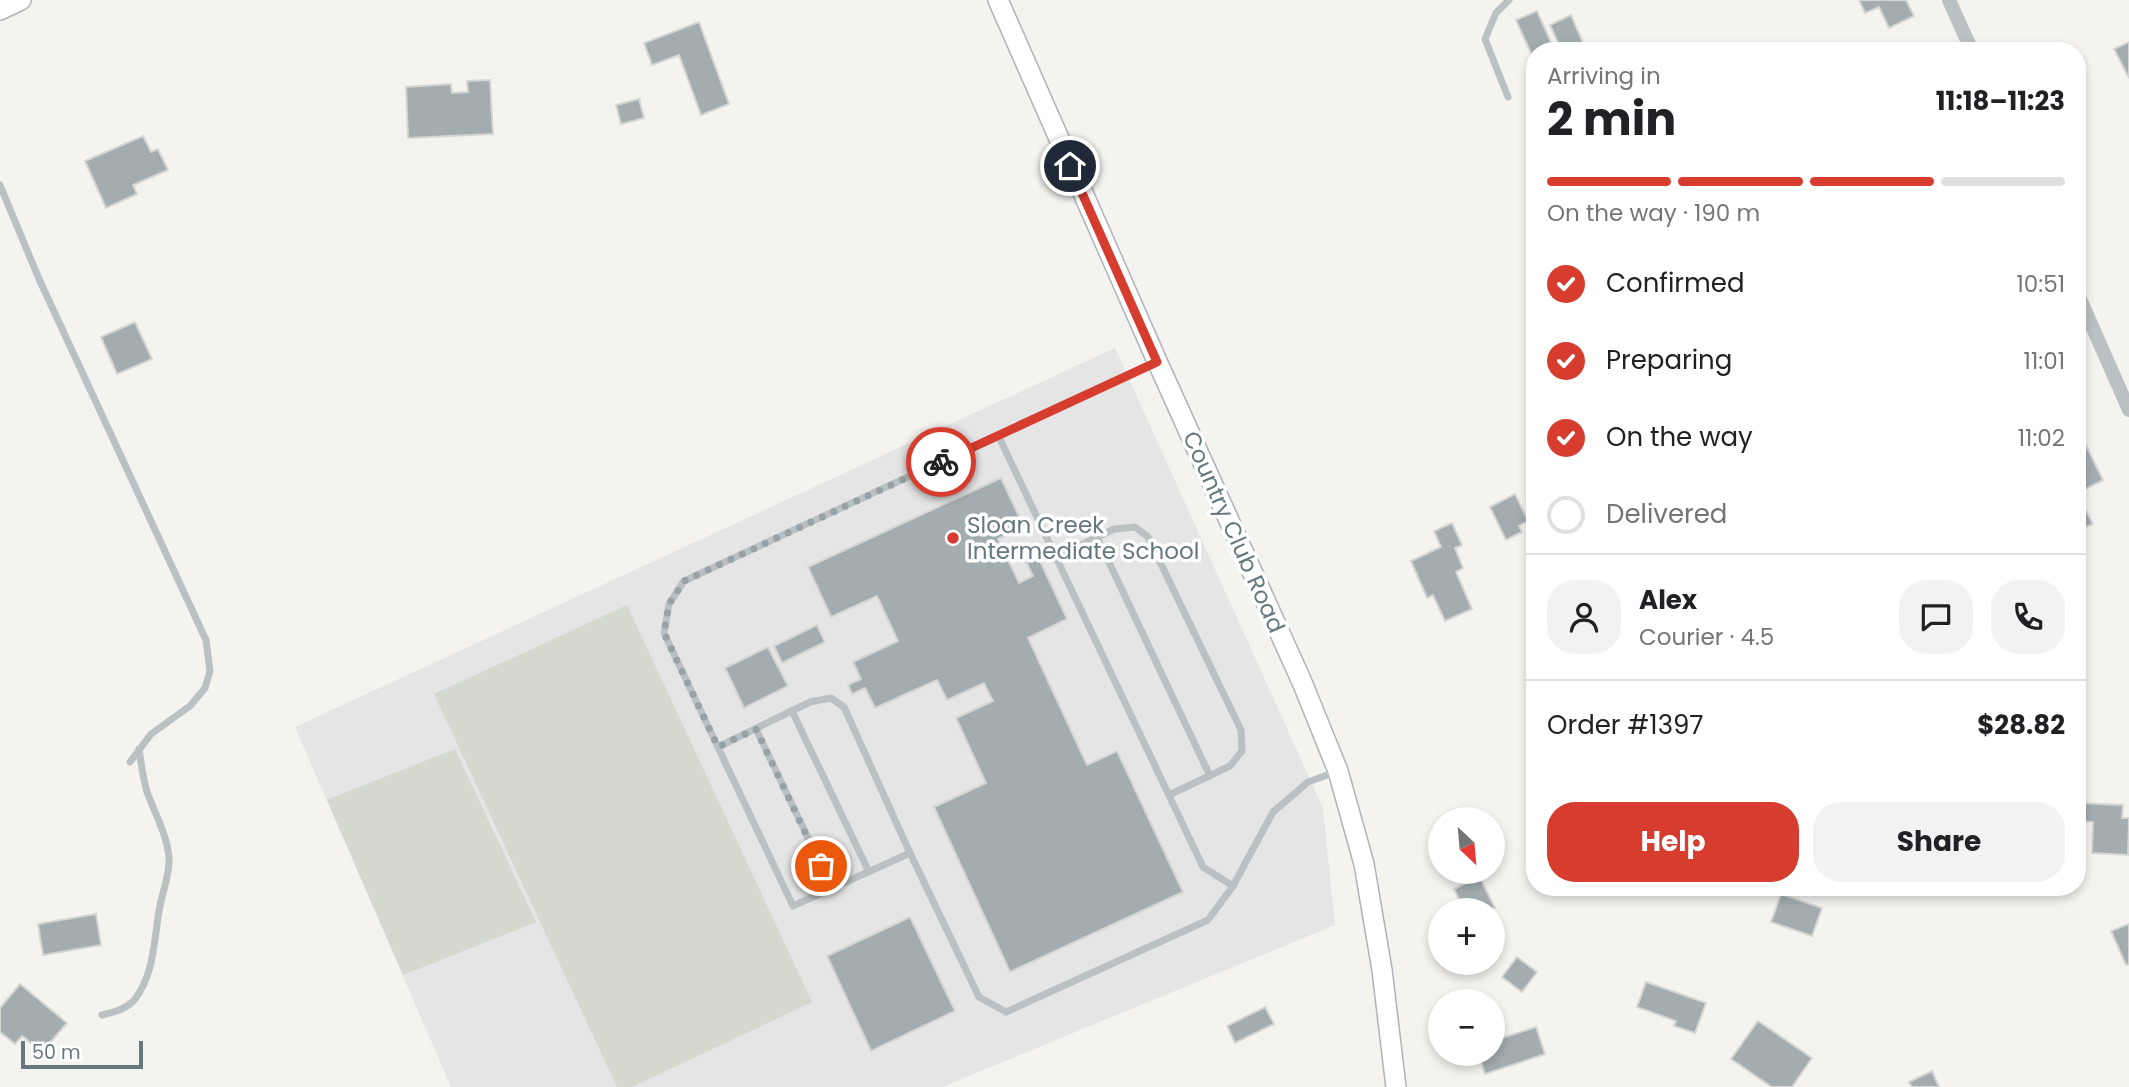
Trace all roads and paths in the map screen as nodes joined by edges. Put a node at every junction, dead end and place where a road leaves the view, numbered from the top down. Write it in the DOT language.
graph roads {
  1 [pos="21,0"];
  2 [pos="998,0"];
  3 [pos="1509,0"];
  4 [pos="1949,0"];
  5 [pos="0,10"];
  6 [pos="1968,42"];
  7 [pos="1508,97"];
  8 [pos="0,185"];
  9 [pos="2086,312"];
  10 [pos="1157,362"];
  11 [pos="2129,410"];
  12 [pos="998,435"];
  13 [pos="1097,537"];
  14 [pos="1056,557"];
  15 [pos="792,711"];
  16 [pos="756,729"];
  17 [pos="718,747"];
  18 [pos="139,749"];
  19 [pos="130,762"];
  20 [pos="1338,771"];
  21 [pos="1210,776"];
  22 [pos="1169,795"];
  23 [pos="910,853"];
  24 [pos="869,872"];
  25 [pos="1233,886"];
  26 [pos="832,888"];
  27 [pos="102,1015"];
  28 [pos="1396,1087"];
  1 -- 5 [label="main road"];
  2 -- 10 [label="main road, Country Club Road"];
  3 -- 7 [label="lane"];
  4 -- 6 [label="street"];
  8 -- 18 [label="lane"];
  9 -- 11 [label="street"];
  10 -- 12 [label="lane"];
  10 -- 20 [label="main road, Country Club Road"];
  12 -- 14 [label="lane"];
  12 -- 17 [label="lane"];
  13 -- 14 [label="lane"];
  13 -- 21 [label="lane"];
  13 -- 21 [label="lane"];
  14 -- 22 [label="lane"];
  15 -- 16 [label="lane"];
  15 -- 23 [label="lane"];
  15 -- 24 [label="lane"];
  16 -- 17 [label="lane"];
  16 -- 26 [label="lane"];
  17 -- 26 [label="lane"];
  18 -- 19 [label="lane"];
  18 -- 27 [label="lane"];
  20 -- 25 [label="lane"];
  20 -- 28 [label="main road, Country Club Road"];
  21 -- 22 [label="lane"];
  22 -- 25 [label="lane"];
  23 -- 24 [label="lane"];
  23 -- 25 [label="lane"];
  24 -- 26 [label="lane"];
}
